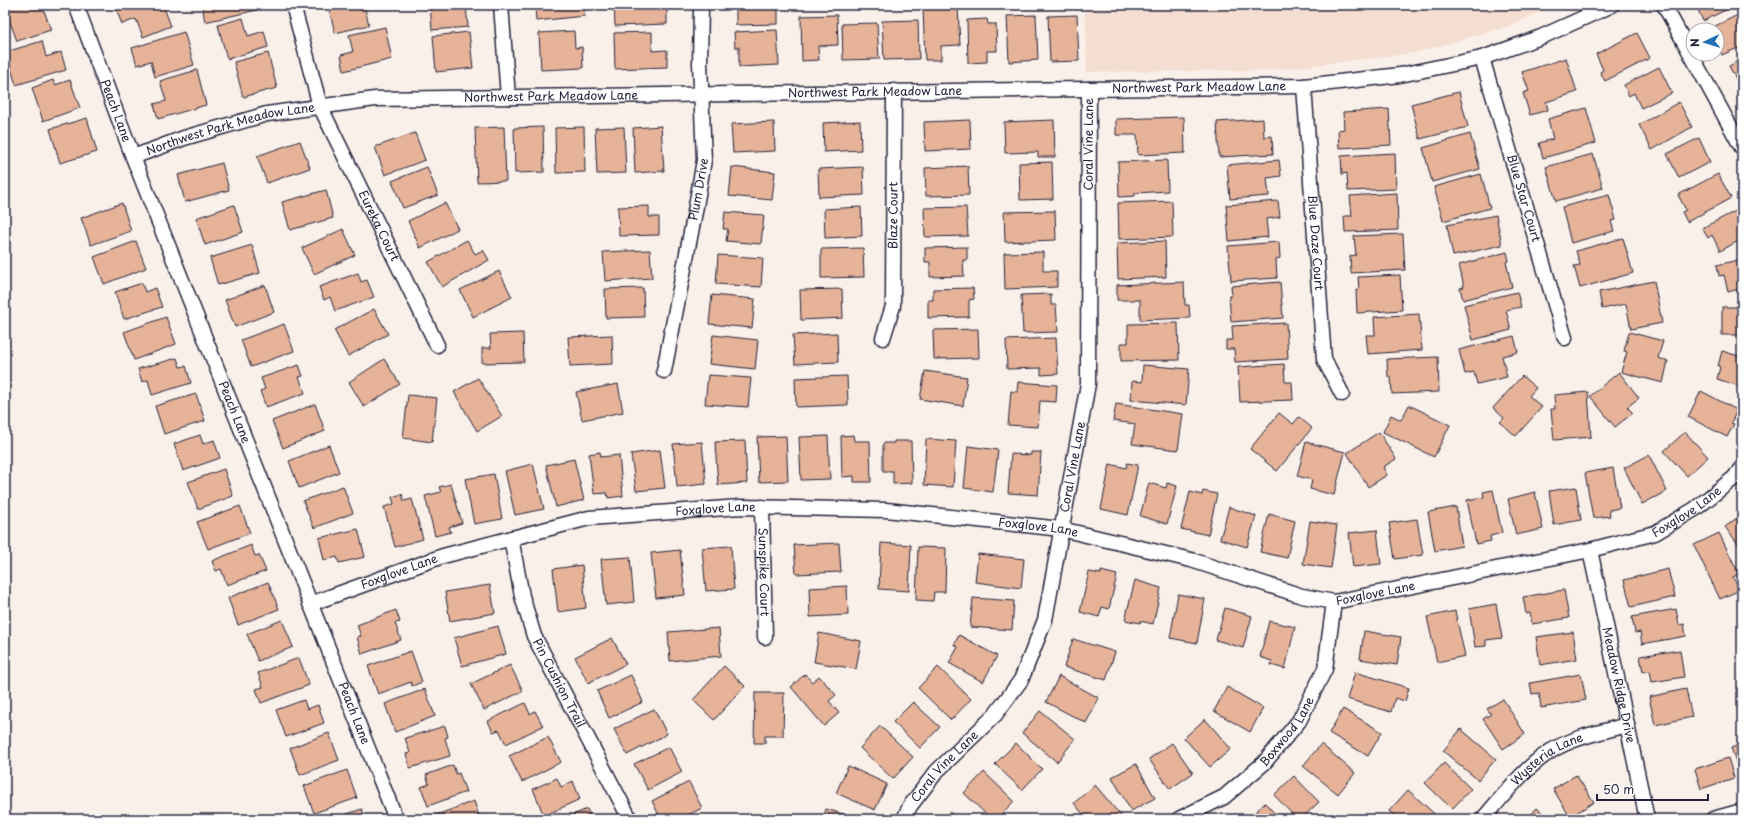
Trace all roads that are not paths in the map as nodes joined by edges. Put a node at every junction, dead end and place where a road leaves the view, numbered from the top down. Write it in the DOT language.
graph roads {
  1 [pos="76,5"];
  2 [pos="293,5"];
  3 [pos="501,5"];
  4 [pos="701,5"];
  5 [pos="1612,5"];
  6 [pos="1664,5"];
  7 [pos="1482,58"];
  8 [pos="1304,86"];
  9 [pos="1089,89"];
  10 [pos="894,91"];
  11 [pos="701,96"];
  12 [pos="508,97"];
  13 [pos="320,106"];
  14 [pos="1742,148"];
  15 [pos="133,157"];
  16 [pos="883,338"];
  17 [pos="1565,338"];
  18 [pos="437,345"];
  19 [pos="664,371"];
  20 [pos="1342,394"];
  21 [pos="1742,468"];
  22 [pos="762,508"];
  23 [pos="1061,529"];
  24 [pos="511,538"];
  25 [pos="1590,550"];
  26 [pos="1334,602"];
  27 [pos="310,604"];
  28 [pos="765,637"];
  29 [pos="1627,724"];
  30 [pos="1742,811"];
  31 [pos="396,819"];
  32 [pos="630,819"];
  33 [pos="904,819"];
  34 [pos="1179,819"];
  35 [pos="1483,819"];
  36 [pos="1647,819"];
  37 [pos="1713,819"];
  1 -- 15 [label="street, Peach Lane"];
  2 -- 13 [label="street, Eureka Court"];
  3 -- 12 [label="street"];
  4 -- 11 [label="street, Plum Drive"];
  5 -- 7 [label="street, Northwest Park Meadow Lane"];
  6 -- 14 [label="street"];
  7 -- 8 [label="street, Northwest Park Meadow Lane"];
  7 -- 17 [label="street, Blue Star Court"];
  8 -- 9 [label="street, Northwest Park Meadow Lane"];
  8 -- 20 [label="street, Blue Daze Court"];
  9 -- 10 [label="street, Northwest Park Meadow Lane"];
  9 -- 23 [label="street, Coral Vine Lane"];
  10 -- 11 [label="street, Northwest Park Meadow Lane"];
  10 -- 16 [label="street, Blaze Court"];
  11 -- 12 [label="street, Northwest Park Meadow Lane"];
  11 -- 19 [label="street, Plum Drive"];
  12 -- 13 [label="street, Northwest Park Meadow Lane"];
  13 -- 15 [label="street, Northwest Park Meadow Lane"];
  13 -- 18 [label="street, Eureka Court"];
  15 -- 27 [label="street, Peach Lane"];
  21 -- 25 [label="street, Foxglove Lane"];
  22 -- 23 [label="street, Foxglove Lane"];
  22 -- 24 [label="street, Foxglove Lane"];
  22 -- 28 [label="street, Sunspike Court"];
  23 -- 26 [label="street, Foxglove Lane"];
  23 -- 33 [label="street, Coral Vine Lane"];
  24 -- 27 [label="street, Foxglove Lane"];
  24 -- 32 [label="street, Pin Cushion Trail"];
  25 -- 26 [label="street, Foxglove Lane"];
  25 -- 29 [label="street, Meadow Ridge Drive"];
  26 -- 34 [label="street, Boxwood Lane"];
  27 -- 31 [label="street, Peach Lane"];
  29 -- 35 [label="street, Wysteria Lane"];
  29 -- 36 [label="street, Meadow Ridge Drive"];
  30 -- 37 [label="street"];
}
